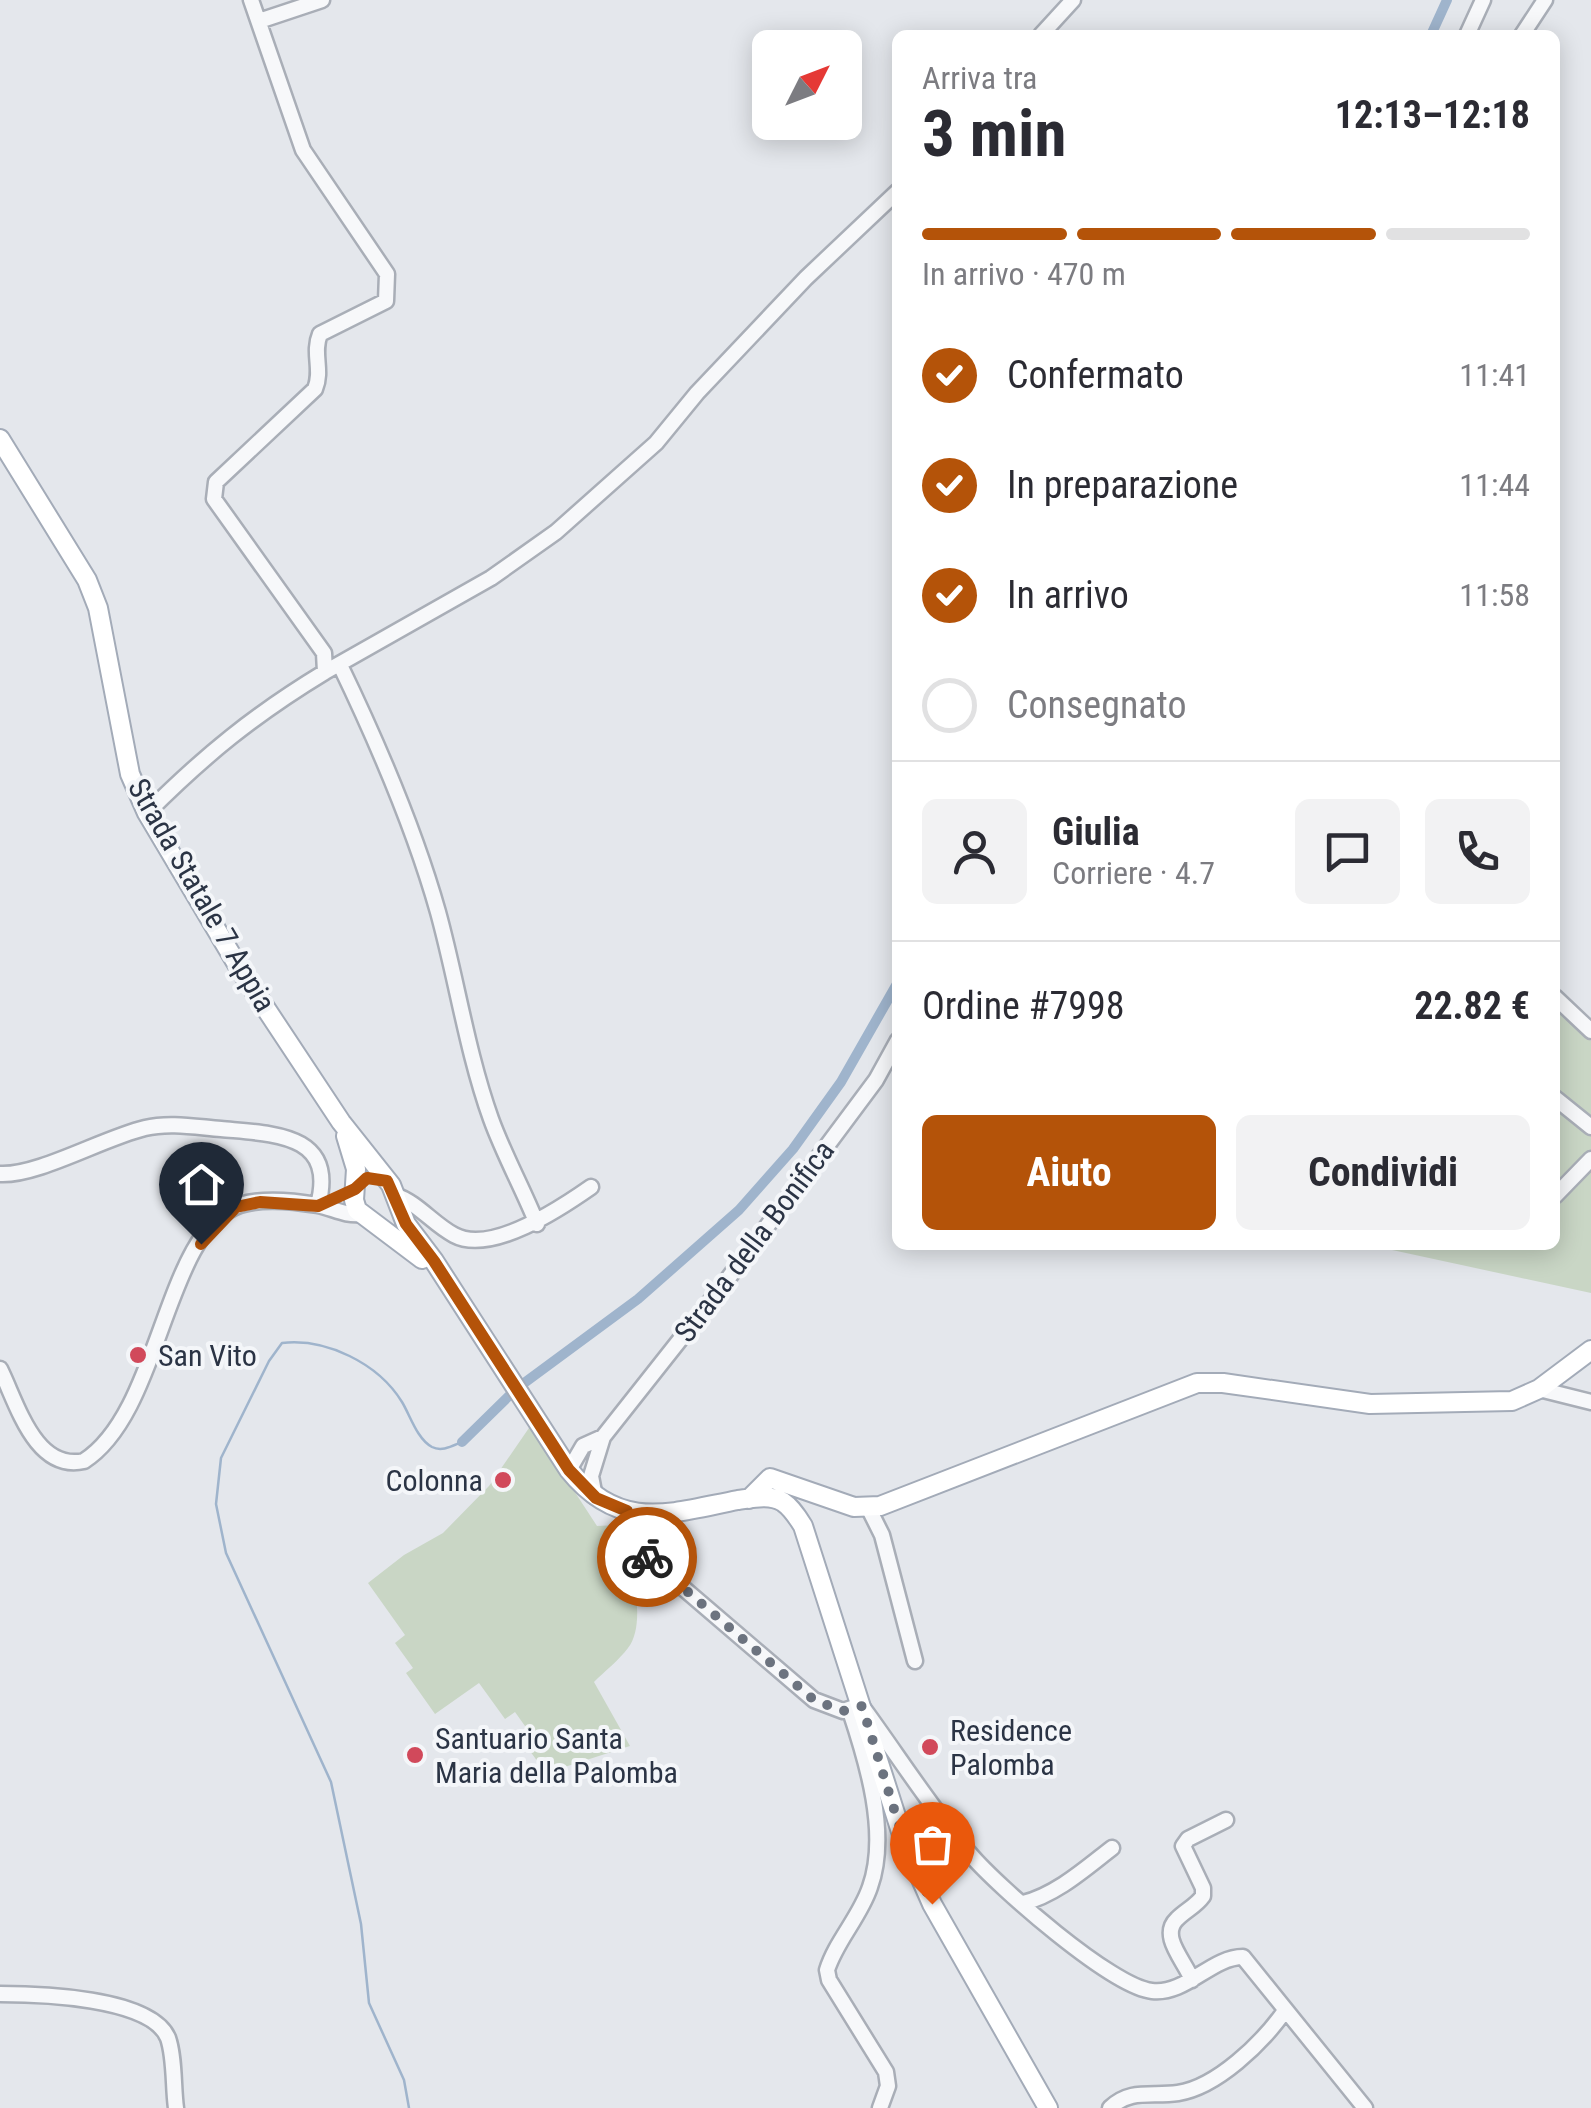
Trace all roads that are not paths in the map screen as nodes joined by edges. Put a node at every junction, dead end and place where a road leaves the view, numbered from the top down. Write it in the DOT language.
graph roads {
  1 [pos="251,0"];
  2 [pos="322,0"];
  3 [pos="1073,0"];
  4 [pos="1483,0"];
  5 [pos="1544,0"];
  6 [pos="259,21"];
  7 [pos="1046,30"];
  8 [pos="1469,30"];
  9 [pos="1525,30"];
  10 [pos="892,197"];
  11 [pos="0,439"];
  12 [pos="340,664"];
  13 [pos="325,672"];
  14 [pos="146,813"];
  15 [pos="1560,1002"];
  16 [pos="1591,1031"];
  17 [pos="892,1051"];
  18 [pos="1560,1102"];
  19 [pos="341,1122"];
  20 [pos="1591,1127"];
  21 [pos="1591,1159"];
  22 [pos="0,1174"];
  23 [pos="383,1178"];
  24 [pos="356,1187"];
  25 [pos="591,1187"];
  26 [pos="1560,1191"];
  27 [pos="395,1198"];
  28 [pos="318,1206"];
  29 [pos="366,1216"];
  30 [pos="537,1224"];
  31 [pos="444,1277"];
  32 [pos="1591,1350"];
  33 [pos="0,1369"];
  34 [pos="1539,1389"];
  35 [pos="1591,1402"];
  36 [pos="545,1432"];
  37 [pos="603,1436"];
  38 [pos="583,1446"];
  39 [pos="593,1462"];
  40 [pos="569,1470"];
  41 [pos="596,1498"];
  42 [pos="749,1498"];
  43 [pos="868,1507"];
  44 [pos="627,1511"];
  45 [pos="915,1661"];
  46 [pos="856,1708"];
  47 [pos="1226,1820"];
  48 [pos="1112,1848"];
  49 [pos="1023,1902"];
  50 [pos="1192,1980"];
  51 [pos="0,1994"];
  52 [pos="1284,2012"];
  53 [pos="176,2108"];
  54 [pos="880,2108"];
  55 [pos="1048,2108"];
  56 [pos="1110,2108"];
  57 [pos="1365,2108"];
  1 -- 6 [label="street"];
  2 -- 6 [label="street"];
  3 -- 7 [label="street"];
  4 -- 8 [label="street"];
  5 -- 9 [label="street"];
  6 -- 13 [label="street"];
  10 -- 12 [label="street"];
  11 -- 14 [label="main road, Strada Statale 7 Appia"];
  12 -- 13 [label="street"];
  12 -- 30 [label="street"];
  13 -- 14 [label="street"];
  14 -- 19 [label="main road, Strada Statale 7 Appia"];
  15 -- 16 [label="street"];
  17 -- 37 [label="street, Strada della Bonifica"];
  18 -- 20 [label="street"];
  19 -- 23 [label="main road, Strada Statale 7 Appia"];
  19 -- 24 [label="main road, Strada Statale 7 Appia"];
  21 -- 26 [label="street"];
  22 -- 28 [label="street"];
  23 -- 24 [label="main road"];
  23 -- 27 [label="main road, Strada Statale 7 Appia"];
  24 -- 28 [label="street"];
  24 -- 29 [label="main road, Strada Statale 7 Appia"];
  25 -- 30 [label="street"];
  27 -- 29 [label="main road"];
  27 -- 30 [label="street"];
  27 -- 31 [label="main road, Strada Statale 7 Appia"];
  28 -- 29 [label="street"];
  28 -- 33 [label="street"];
  29 -- 31 [label="main road, Strada Statale 7 Appia"];
  31 -- 36 [label="main road, Strada Statale 7 Appia"];
  32 -- 34 [label="main road"];
  34 -- 35 [label="street"];
  34 -- 43 [label="main road"];
  36 -- 38 [label="street"];
  36 -- 40 [label="main road, Strada Statale 7 Appia"];
  37 -- 38 [label="street"];
  37 -- 39 [label="street"];
  38 -- 40 [label="street"];
  39 -- 40 [label="street"];
  39 -- 41 [label="street"];
  40 -- 41 [label="main road, Strada Statale 7 Appia"];
  41 -- 44 [label="main road, Strada Statale 7 Appia"];
  42 -- 43 [label="main road, Strada Statale 7 Appia"];
  42 -- 44 [label="main road, Strada Statale 7 Appia"];
  42 -- 46 [label="main road"];
  43 -- 45 [label="street"];
  44 -- 46 [label="street"];
  46 -- 49 [label="street"];
  46 -- 54 [label="street"];
  46 -- 55 [label="main road"];
  47 -- 50 [label="street"];
  48 -- 49 [label="street"];
  49 -- 50 [label="street"];
  50 -- 52 [label="street"];
  51 -- 53 [label="street"];
  52 -- 56 [label="street"];
  52 -- 57 [label="street"];
}
